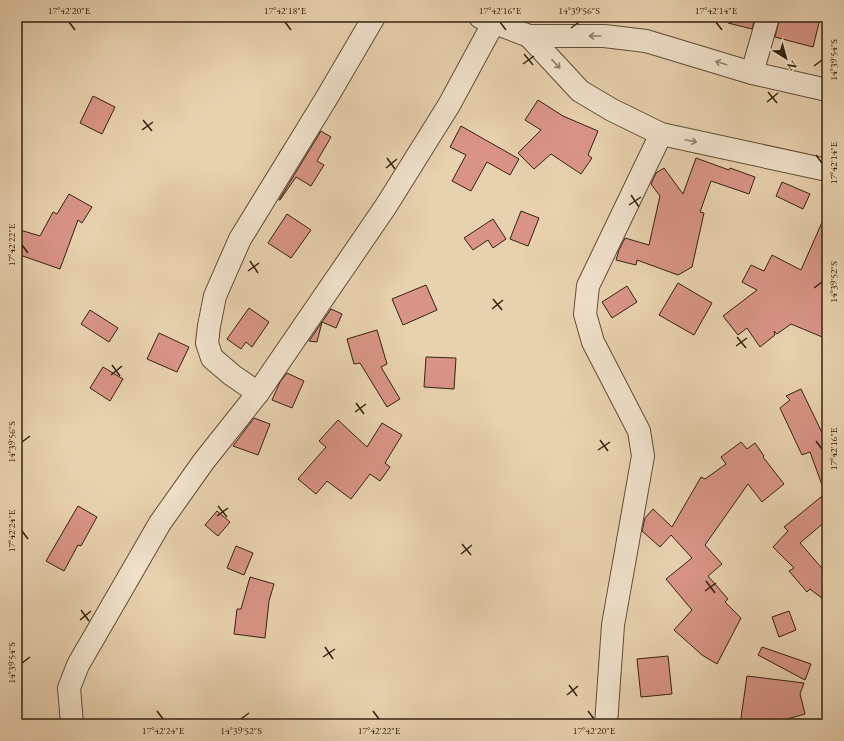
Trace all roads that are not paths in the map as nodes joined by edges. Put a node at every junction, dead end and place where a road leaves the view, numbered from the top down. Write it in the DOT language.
graph roads {
  1 [pos="374,17"];
  2 [pos="768,17"];
  3 [pos="486,20"];
  4 [pos="529,36"];
  5 [pos="752,73"];
  6 [pos="827,90"];
  7 [pos="661,134"];
  8 [pos="827,170"];
  9 [pos="258,394"];
  10 [pos="72,724"];
  11 [pos="606,724"];
  1 -- 9 [label="street"];
  2 -- 5 [label="street"];
  3 -- 4 [label="street"];
  3 -- 9 [label="street"];
  5 -- 4 [label="street, one-way"];
  4 -- 7 [label="street, one-way"];
  5 -- 6 [label="street"];
  7 -- 8 [label="street, one-way"];
  7 -- 11 [label="street"];
  9 -- 10 [label="street"];
}
